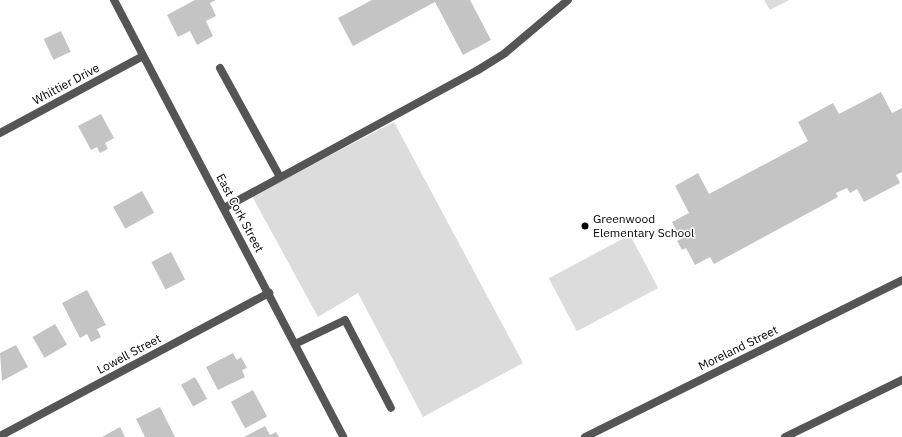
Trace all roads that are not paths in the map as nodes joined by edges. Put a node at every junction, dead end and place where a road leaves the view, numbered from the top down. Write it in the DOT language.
graph roads {
  1 [pos="114,0"];
  2 [pos="568,0"];
  3 [pos="143,56"];
  4 [pos="220,68"];
  5 [pos="0,133"];
  6 [pos="280,177"];
  7 [pos="224,208"];
  8 [pos="902,281"];
  9 [pos="269,293"];
  10 [pos="295,344"];
  11 [pos="902,380"];
  12 [pos="391,408"];
  13 [pos="0,436"];
  14 [pos="343,437"];
  15 [pos="585,437"];
  16 [pos="785,437"];
  1 -- 3 [label="street, East Cork Street"];
  2 -- 6 [label="street"];
  3 -- 5 [label="street, Whittier Drive"];
  3 -- 7 [label="street, East Cork Street"];
  4 -- 6 [label="street"];
  6 -- 7 [label="street"];
  7 -- 9 [label="street, East Cork Street"];
  8 -- 15 [label="street, Moreland Street"];
  9 -- 10 [label="street, East Cork Street"];
  9 -- 13 [label="street, Lowell Street"];
  10 -- 12 [label="street"];
  10 -- 14 [label="street, East Cork Street"];
  11 -- 16 [label="street"];
}
